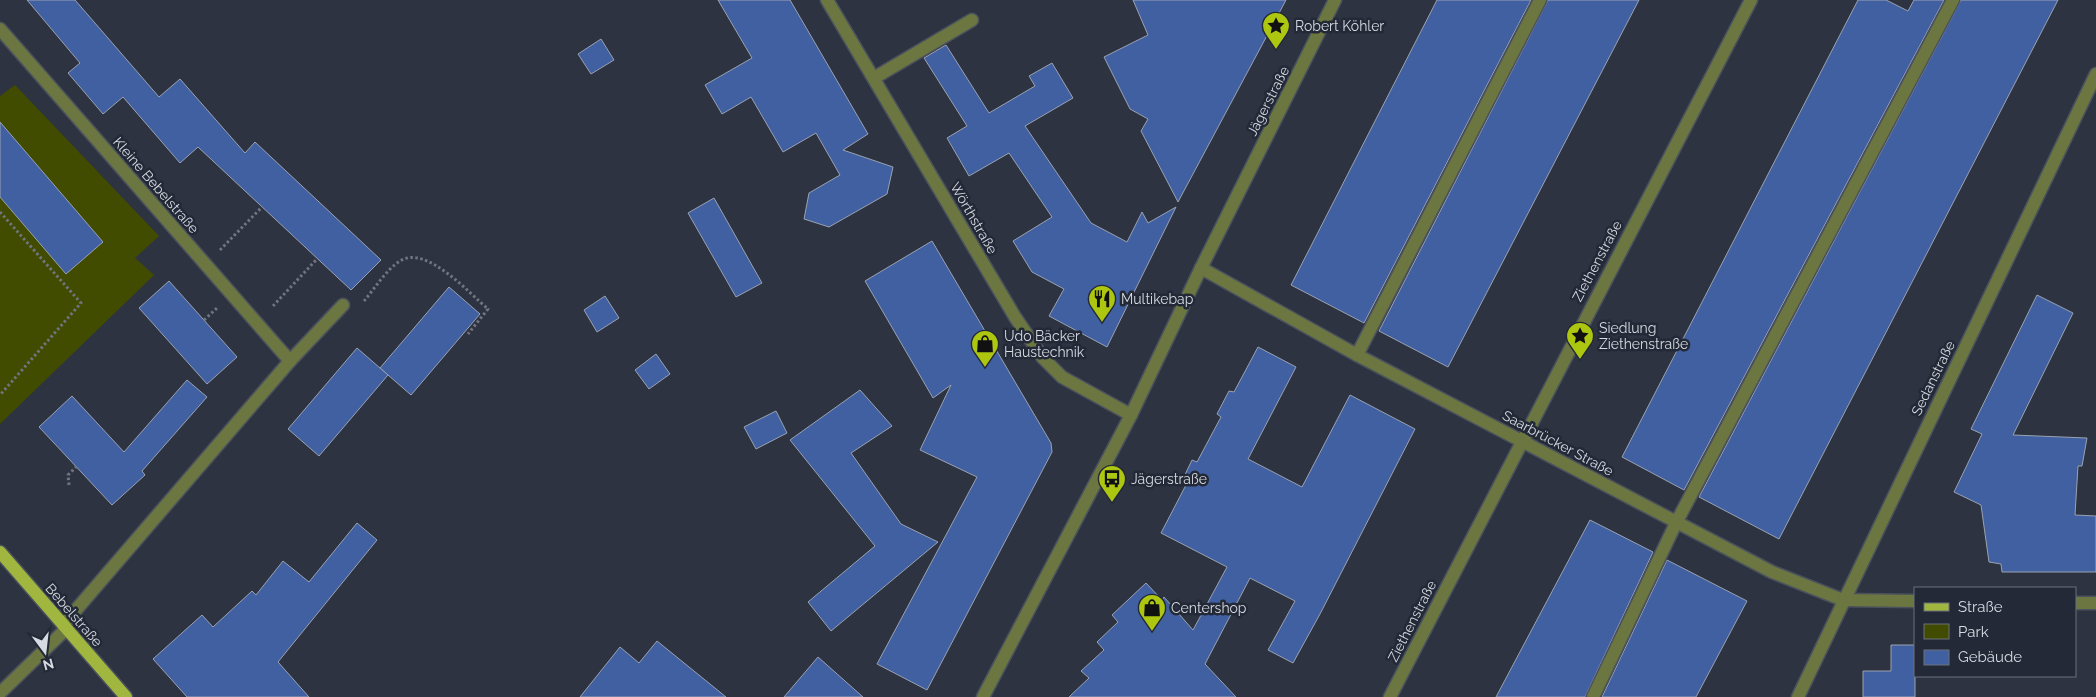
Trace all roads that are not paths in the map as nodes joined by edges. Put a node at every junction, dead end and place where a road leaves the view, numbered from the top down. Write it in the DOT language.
graph roads {
  1 [pos="828,0"];
  2 [pos="1335,0"];
  3 [pos="1540,0"];
  4 [pos="1751,0"];
  5 [pos="1952,0"];
  6 [pos="972,20"];
  7 [pos="0,29"];
  8 [pos="2096,74"];
  9 [pos="874,78"];
  10 [pos="1201,268"];
  11 [pos="342,305"];
  12 [pos="1357,355"];
  13 [pos="290,361"];
  14 [pos="1131,416"];
  15 [pos="1521,439"];
  16 [pos="1676,523"];
  17 [pos="0,552"];
  18 [pos="1843,600"];
  19 [pos="1914,601"];
  20 [pos="2076,603"];
  21 [pos="2096,603"];
  22 [pos="65,627"];
  23 [pos="0,694"];
  24 [pos="126,697"];
  25 [pos="983,697"];
  26 [pos="1390,697"];
  27 [pos="1593,697"];
  28 [pos="1798,697"];
  1 -- 9 [label="street, Wörthstraße"];
  2 -- 10 [label="street, Jägerstraße"];
  3 -- 12 [label="street"];
  4 -- 15 [label="street, Ziethenstraße"];
  5 -- 16 [label="street"];
  6 -- 9 [label="street"];
  7 -- 13 [label="street, Kleine Bebelstraße"];
  8 -- 18 [label="street, Sedanstraße"];
  9 -- 14 [label="street, Wörthstraße"];
  10 -- 12 [label="street, Saarbrücker Straße"];
  10 -- 14 [label="street, Jägerstraße"];
  11 -- 13 [label="street"];
  12 -- 15 [label="street, Saarbrücker Straße"];
  13 -- 22 [label="street"];
  14 -- 25 [label="street, Jägerstraße"];
  15 -- 16 [label="street, Saarbrücker Straße"];
  15 -- 26 [label="street, Ziethenstraße"];
  16 -- 18 [label="street, Saarbrücker Straße"];
  16 -- 27 [label="street"];
  17 -- 22 [label="main road, Bebelstraße"];
  18 -- 19 [label="street, Saarbrücker Straße"];
  18 -- 28 [label="street, Sedanstraße"];
  20 -- 21 [label="street"];
  22 -- 23 [label="street"];
  22 -- 24 [label="main road, Bebelstraße"];
}
